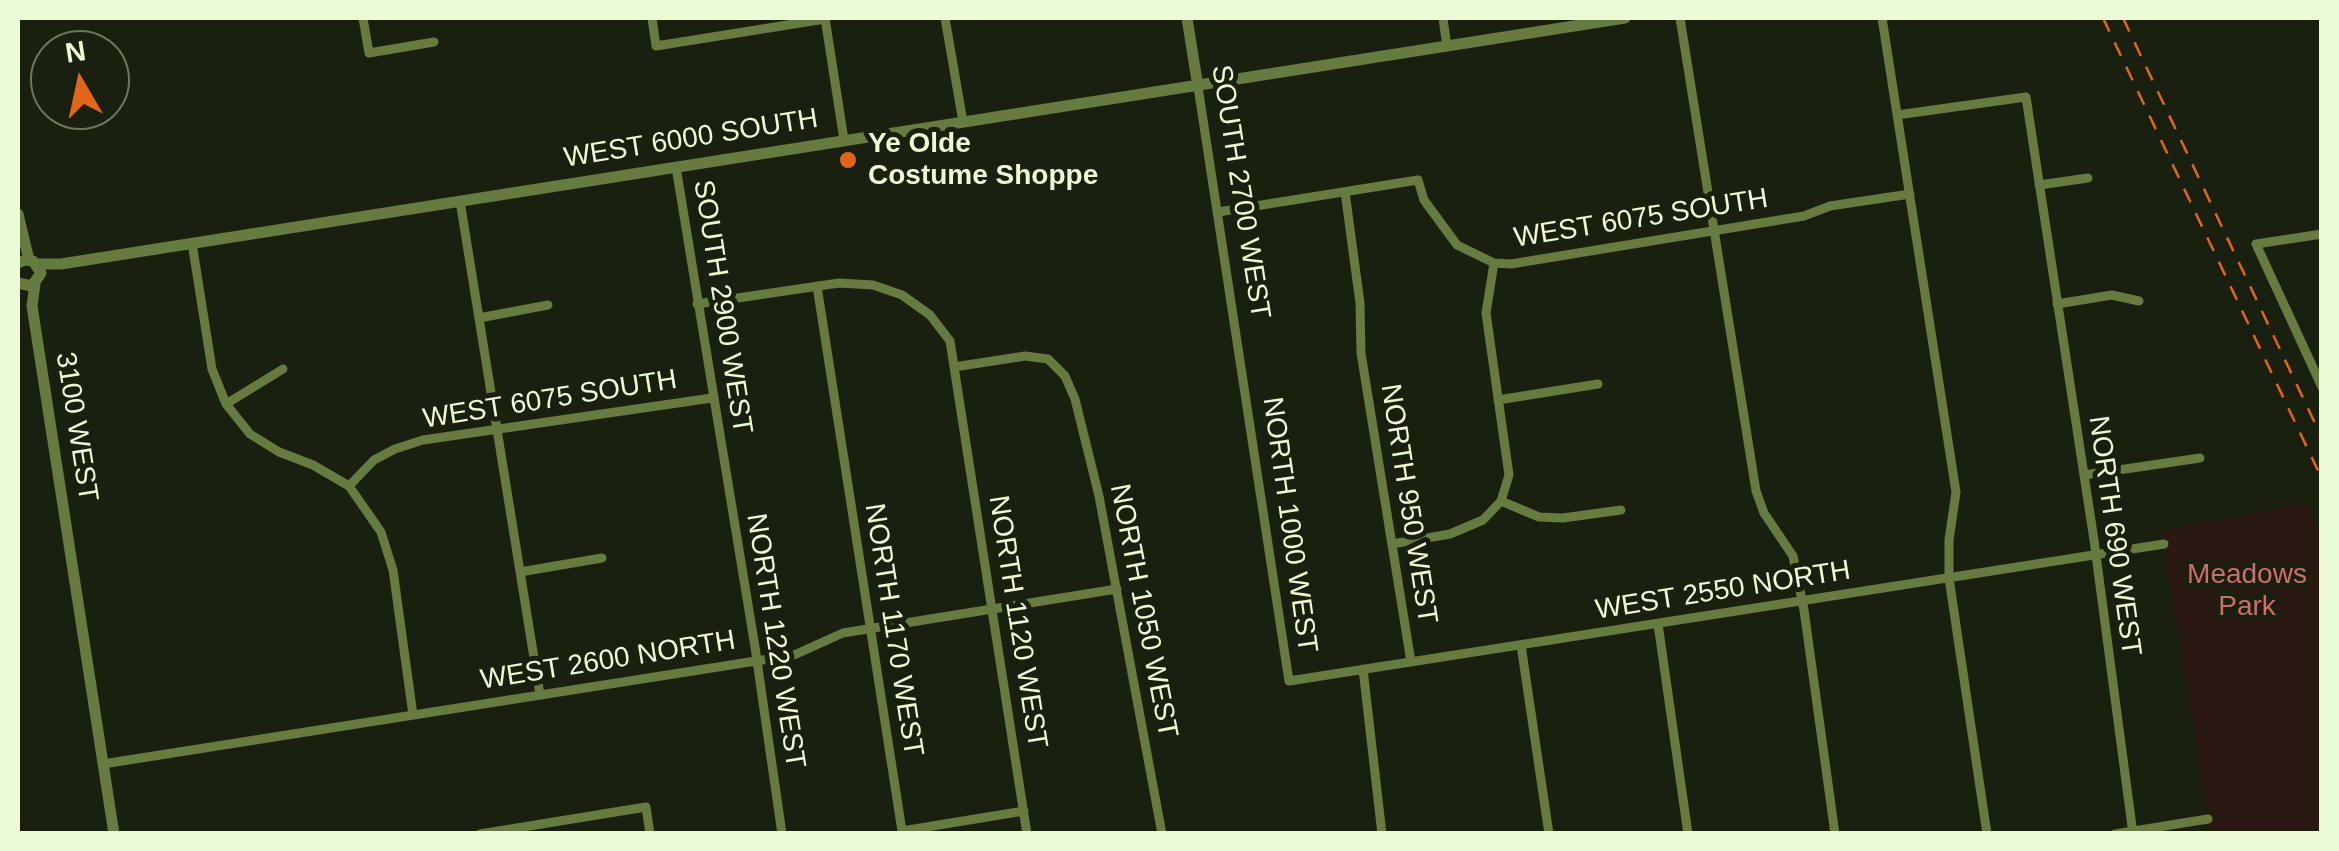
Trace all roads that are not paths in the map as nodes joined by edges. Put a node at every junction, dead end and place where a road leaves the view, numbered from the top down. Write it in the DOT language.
graph roads {
  1 [pos="364,18"];
  2 [pos="652,18"];
  3 [pos="825,18"];
  4 [pos="945,18"];
  5 [pos="1187,18"];
  6 [pos="1442,18"];
  7 [pos="1625,18"];
  8 [pos="1680,18"];
  9 [pos="1882,18"];
  10 [pos="434,42"];
  11 [pos="1447,46"];
  12 [pos="1198,87"];
  13 [pos="1897,115"];
  14 [pos="962,122"];
  15 [pos="844,140"];
  16 [pos="676,167"];
  17 [pos="2088,178"];
  18 [pos="2039,185"];
  19 [pos="1345,192"];
  20 [pos="1910,194"];
  21 [pos="460,201"];
  22 [pos="1218,212"];
  23 [pos="18,214"];
  24 [pos="1714,231"];
  25 [pos="2322,234"];
  26 [pos="192,243"];
  27 [pos="1494,262"];
  28 [pos="27,272"];
  29 [pos="817,286"];
  30 [pos="2138,301"];
  31 [pos="697,304"];
  32 [pos="2057,304"];
  33 [pos="548,305"];
  34 [pos="479,318"];
  35 [pos="954,367"];
  36 [pos="283,369"];
  37 [pos="1244,375"];
  38 [pos="1598,384"];
  39 [pos="2322,386"];
  40 [pos="712,398"];
  41 [pos="1498,400"];
  42 [pos="226,404"];
  43 [pos="497,430"];
  44 [pos="723,455"];
  45 [pos="2200,458"];
  46 [pos="2084,476"];
  47 [pos="350,486"];
  48 [pos="1502,501"];
  49 [pos="1621,510"];
  50 [pos="1392,544"];
  51 [pos="2164,544"];
  52 [pos="2096,555"];
  53 [pos="602,558"];
  54 [pos="520,572"];
  55 [pos="1949,578"];
  56 [pos="1116,589"];
  57 [pos="1803,601"];
  58 [pos="992,610"];
  59 [pos="1658,624"];
  60 [pos="870,629"];
  61 [pos="1522,645"];
  62 [pos="757,660"];
  63 [pos="1410,662"];
  64 [pos="1363,669"];
  65 [pos="1289,681"];
  66 [pos="540,695"];
  67 [pos="414,715"];
  68 [pos="104,764"];
  69 [pos="1024,811"];
  70 [pos="2208,819"];
  71 [pos="2133,832"];
  72 [pos="114,834"];
  73 [pos="480,834"];
  74 [pos="650,834"];
  75 [pos="782,834"];
  76 [pos="1027,834"];
  77 [pos="1162,834"];
  78 [pos="1382,834"];
  79 [pos="1549,834"];
  80 [pos="1688,834"];
  81 [pos="1835,834"];
  82 [pos="1987,834"];
  83 [pos="2115,834"];
  1 -- 10 [label="street"];
  2 -- 3 [label="street"];
  3 -- 15 [label="street"];
  4 -- 14 [label="street"];
  5 -- 12 [label="street, SOUTH 2700 WEST"];
  6 -- 11 [label="street"];
  7 -- 11 [label="street, WEST 6000 SOUTH"];
  8 -- 24 [label="street"];
  9 -- 13 [label="street"];
  11 -- 12 [label="street, WEST 6000 SOUTH"];
  12 -- 14 [label="street, WEST 6000 SOUTH"];
  12 -- 22 [label="street, SOUTH 2700 WEST"];
  13 -- 18 [label="street, NORTH 690 WEST"];
  13 -- 20 [label="street"];
  14 -- 15 [label="street, WEST 6000 SOUTH"];
  15 -- 16 [label="street, WEST 6000 SOUTH"];
  16 -- 21 [label="street, WEST 6000 SOUTH"];
  16 -- 31 [label="street, SOUTH 2900 WEST"];
  17 -- 18 [label="street"];
  18 -- 32 [label="street, NORTH 690 WEST"];
  19 -- 22 [label="street"];
  19 -- 27 [label="street, WEST 6075 SOUTH"];
  19 -- 50 [label="street, NORTH 950 WEST"];
  20 -- 24 [label="street, WEST 6075 SOUTH"];
  20 -- 55 [label="street"];
  21 -- 26 [label="street, WEST 6000 SOUTH"];
  21 -- 34 [label="street"];
  22 -- 37 [label="street, SOUTH 2700 WEST"];
  23 -- 28 [label="street"];
  24 -- 27 [label="street, WEST 6075 SOUTH"];
  24 -- 57 [label="street"];
  25 -- 39 [label="street"];
  26 -- 28 [label="street, WEST 6000 SOUTH"];
  26 -- 42 [label="street"];
  27 -- 41 [label="street"];
  28 -- 68 [label="street, 3100 WEST"];
  29 -- 31 [label="street"];
  29 -- 35 [label="street, NORTH 1120 WEST"];
  29 -- 60 [label="street, NORTH 1170 WEST"];
  30 -- 32 [label="street"];
  31 -- 40 [label="street, SOUTH 2900 WEST"];
  32 -- 46 [label="street, NORTH 690 WEST"];
  33 -- 34 [label="street"];
  34 -- 43 [label="street"];
  35 -- 56 [label="street, NORTH 1050 WEST"];
  35 -- 58 [label="street, NORTH 1120 WEST"];
  36 -- 42 [label="street"];
  37 -- 65 [label="street, NORTH 1000 WEST"];
  38 -- 41 [label="street"];
  40 -- 43 [label="street, WEST 6075 SOUTH"];
  40 -- 44 [label="street, SOUTH 2900 WEST"];
  41 -- 48 [label="street"];
  42 -- 47 [label="street"];
  43 -- 47 [label="street, WEST 6075 SOUTH"];
  43 -- 54 [label="street"];
  44 -- 62 [label="street, NORTH 1220 WEST"];
  45 -- 46 [label="street"];
  46 -- 52 [label="street, NORTH 690 WEST"];
  47 -- 67 [label="street"];
  48 -- 49 [label="street"];
  48 -- 50 [label="street"];
  50 -- 63 [label="street, NORTH 950 WEST"];
  51 -- 52 [label="street, WEST 2550 NORTH"];
  52 -- 55 [label="street, WEST 2550 NORTH"];
  52 -- 71 [label="street, NORTH 690 WEST"];
  53 -- 54 [label="street"];
  54 -- 66 [label="street"];
  55 -- 57 [label="street, WEST 2550 NORTH"];
  55 -- 82 [label="street"];
  56 -- 58 [label="street, WEST 2600 NORTH"];
  56 -- 77 [label="street, NORTH 1050 WEST"];
  57 -- 59 [label="street, WEST 2550 NORTH"];
  57 -- 81 [label="street"];
  58 -- 60 [label="street, WEST 2600 NORTH"];
  58 -- 69 [label="street, NORTH 1120 WEST"];
  59 -- 61 [label="street, WEST 2550 NORTH"];
  59 -- 80 [label="street"];
  60 -- 62 [label="street, WEST 2600 NORTH"];
  60 -- 69 [label="street, NORTH 1170 WEST"];
  61 -- 63 [label="street, WEST 2550 NORTH"];
  61 -- 79 [label="street"];
  62 -- 66 [label="street, WEST 2600 NORTH"];
  62 -- 75 [label="street, NORTH 1220 WEST"];
  63 -- 64 [label="street, WEST 2550 NORTH"];
  64 -- 65 [label="street, WEST 2550 NORTH"];
  64 -- 78 [label="street"];
  66 -- 67 [label="street, WEST 2600 NORTH"];
  67 -- 68 [label="street, WEST 2600 NORTH"];
  68 -- 72 [label="street, 3100 WEST"];
  69 -- 76 [label="street, NORTH 1120 WEST"];
  70 -- 71 [label="street"];
  71 -- 83 [label="street"];
  73 -- 74 [label="street"];
}
